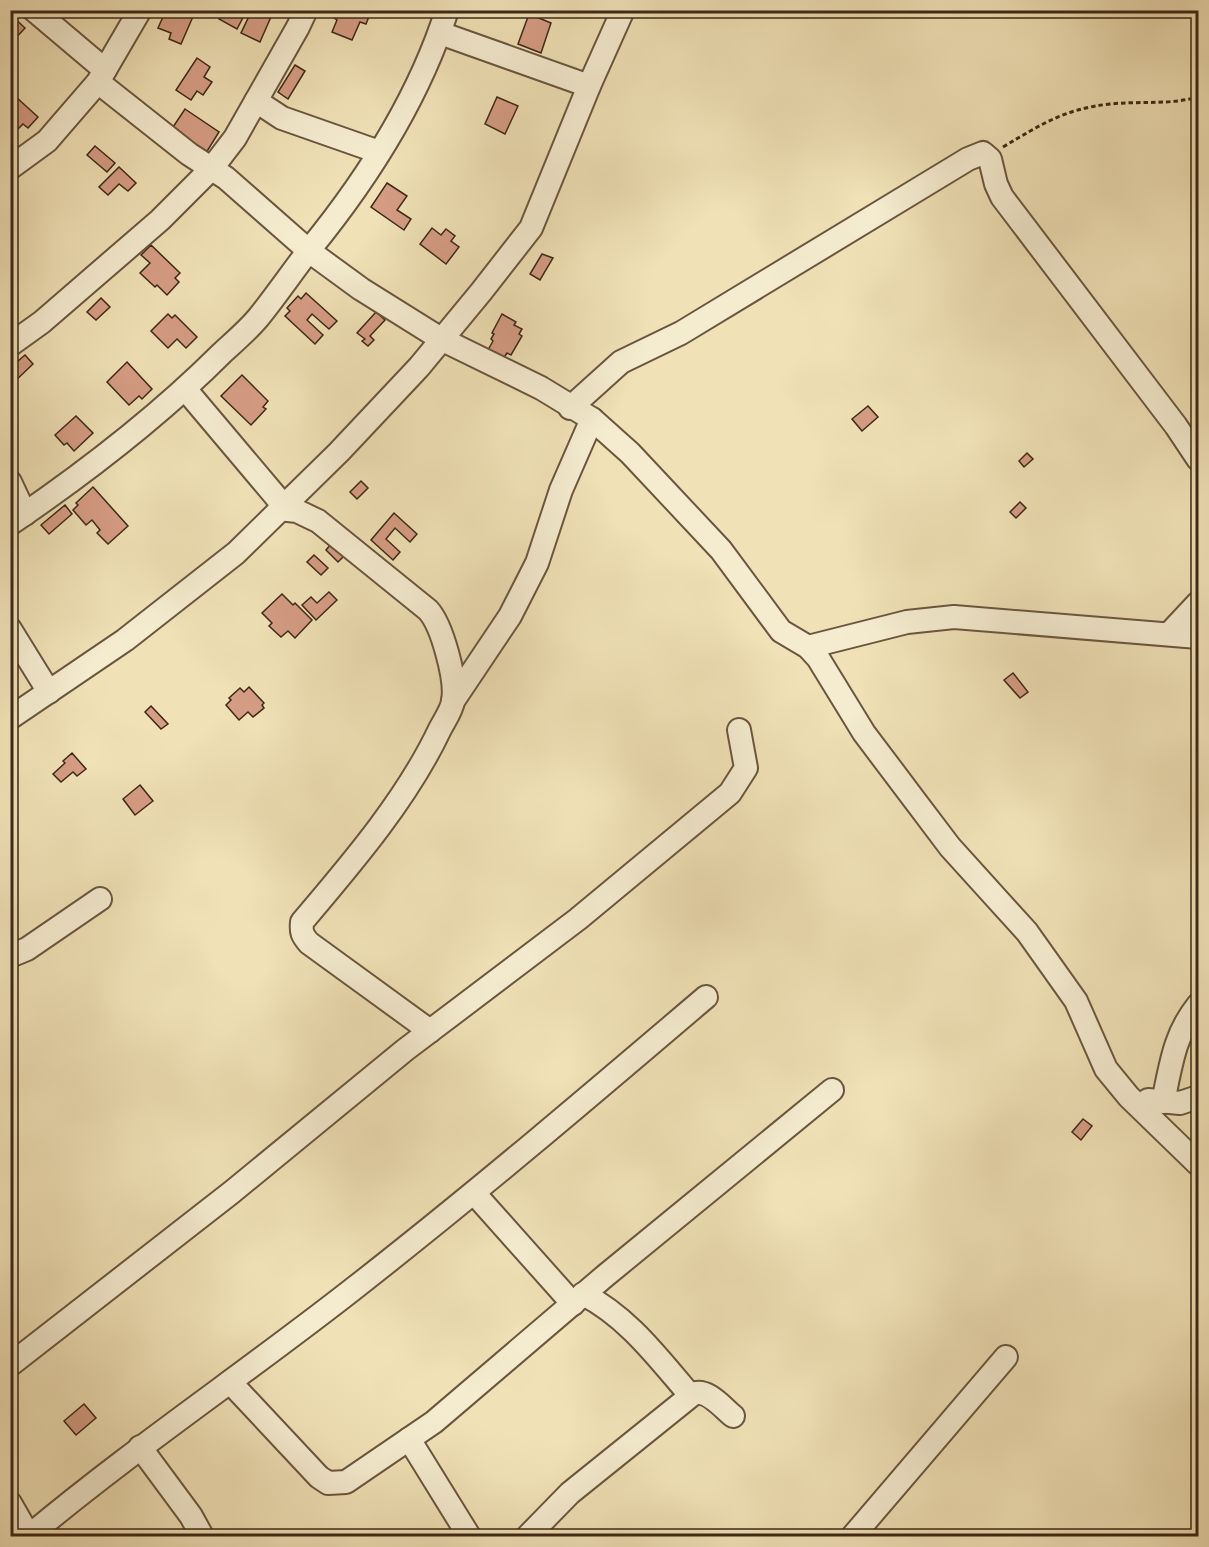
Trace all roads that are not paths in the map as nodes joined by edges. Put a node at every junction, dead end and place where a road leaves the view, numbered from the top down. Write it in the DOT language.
graph roads {
  1 [pos="34,10"];
  2 [pos="140,10"];
  3 [pos="306,10"];
  4 [pos="447,10"];
  5 [pos="623,10"];
  6 [pos="440,33"];
  7 [pos="101,76"];
  8 [pos="589,86"];
  9 [pos="256,101"];
  10 [pos="380,152"];
  11 [pos="10,168"];
  12 [pos="212,168"];
  13 [pos="309,251"];
  14 [pos="441,339"];
  15 [pos="10,345"];
  16 [pos="186,390"];
  17 [pos="570,408"];
  18 [pos="592,419"];
  19 [pos="1198,459"];
  20 [pos="10,482"];
  21 [pos="281,507"];
  22 [pos="18,519"];
  23 [pos="1198,603"];
  24 [pos="10,629"];
  25 [pos="1169,634"];
  26 [pos="1198,637"];
  27 [pos="808,647"];
  28 [pos="49,693"];
  29 [pos="453,701"];
  30 [pos="10,718"];
  31 [pos="739,730"];
  32 [pos="100,898"];
  33 [pos="10,956"];
  34 [pos="706,997"];
  35 [pos="1198,1005"];
  36 [pos="430,1031"];
  37 [pos="832,1090"];
  38 [pos="1129,1097"];
  39 [pos="1198,1097"];
  40 [pos="1163,1102"];
  41 [pos="1198,1164"];
  42 [pos="474,1193"];
  43 [pos="578,1299"];
  44 [pos="1006,1357"];
  45 [pos="10,1365"];
  46 [pos="230,1382"];
  47 [pos="690,1395"];
  48 [pos="733,1416"];
  49 [pos="409,1439"];
  50 [pos="140,1447"];
  51 [pos="11,1508"];
  52 [pos="29,1536"];
  53 [pos="202,1536"];
  54 [pos="469,1536"];
  55 [pos="528,1536"];
  56 [pos="853,1536"];
  1 -- 7 [label="street"];
  2 -- 7 [label="street"];
  3 -- 9 [label="street"];
  4 -- 6 [label="street"];
  5 -- 8 [label="street"];
  6 -- 8 [label="street"];
  6 -- 10 [label="street"];
  7 -- 11 [label="street"];
  7 -- 12 [label="street"];
  8 -- 14 [label="street"];
  9 -- 10 [label="street"];
  9 -- 12 [label="street"];
  10 -- 13 [label="street"];
  12 -- 13 [label="street"];
  12 -- 15 [label="street"];
  13 -- 14 [label="street"];
  13 -- 16 [label="street"];
  14 -- 17 [label="street"];
  14 -- 21 [label="street"];
  16 -- 21 [label="street"];
  16 -- 22 [label="street"];
  17 -- 18 [label="street"];
  17 -- 19 [label="street"];
  18 -- 27 [label="street"];
  18 -- 29 [label="street"];
  20 -- 22 [label="street"];
  21 -- 28 [label="street"];
  21 -- 29 [label="street"];
  23 -- 25 [label="street"];
  24 -- 28 [label="street"];
  25 -- 26 [label="street"];
  25 -- 27 [label="street"];
  27 -- 38 [label="street"];
  28 -- 30 [label="street"];
  29 -- 36 [label="street"];
  31 -- 36 [label="street"];
  32 -- 33 [label="street"];
  34 -- 42 [label="street"];
  35 -- 40 [label="street"];
  36 -- 45 [label="street"];
  37 -- 43 [label="street"];
  38 -- 40 [label="street"];
  38 -- 41 [label="street"];
  39 -- 40 [label="street"];
  42 -- 43 [label="street"];
  42 -- 46 [label="street"];
  43 -- 47 [label="street"];
  43 -- 49 [label="street"];
  44 -- 56 [label="street"];
  46 -- 49 [label="street"];
  46 -- 50 [label="street"];
  47 -- 48 [label="street"];
  47 -- 55 [label="street"];
  49 -- 54 [label="street"];
  50 -- 52 [label="street"];
  50 -- 53 [label="street"];
  51 -- 52 [label="street"];
}
